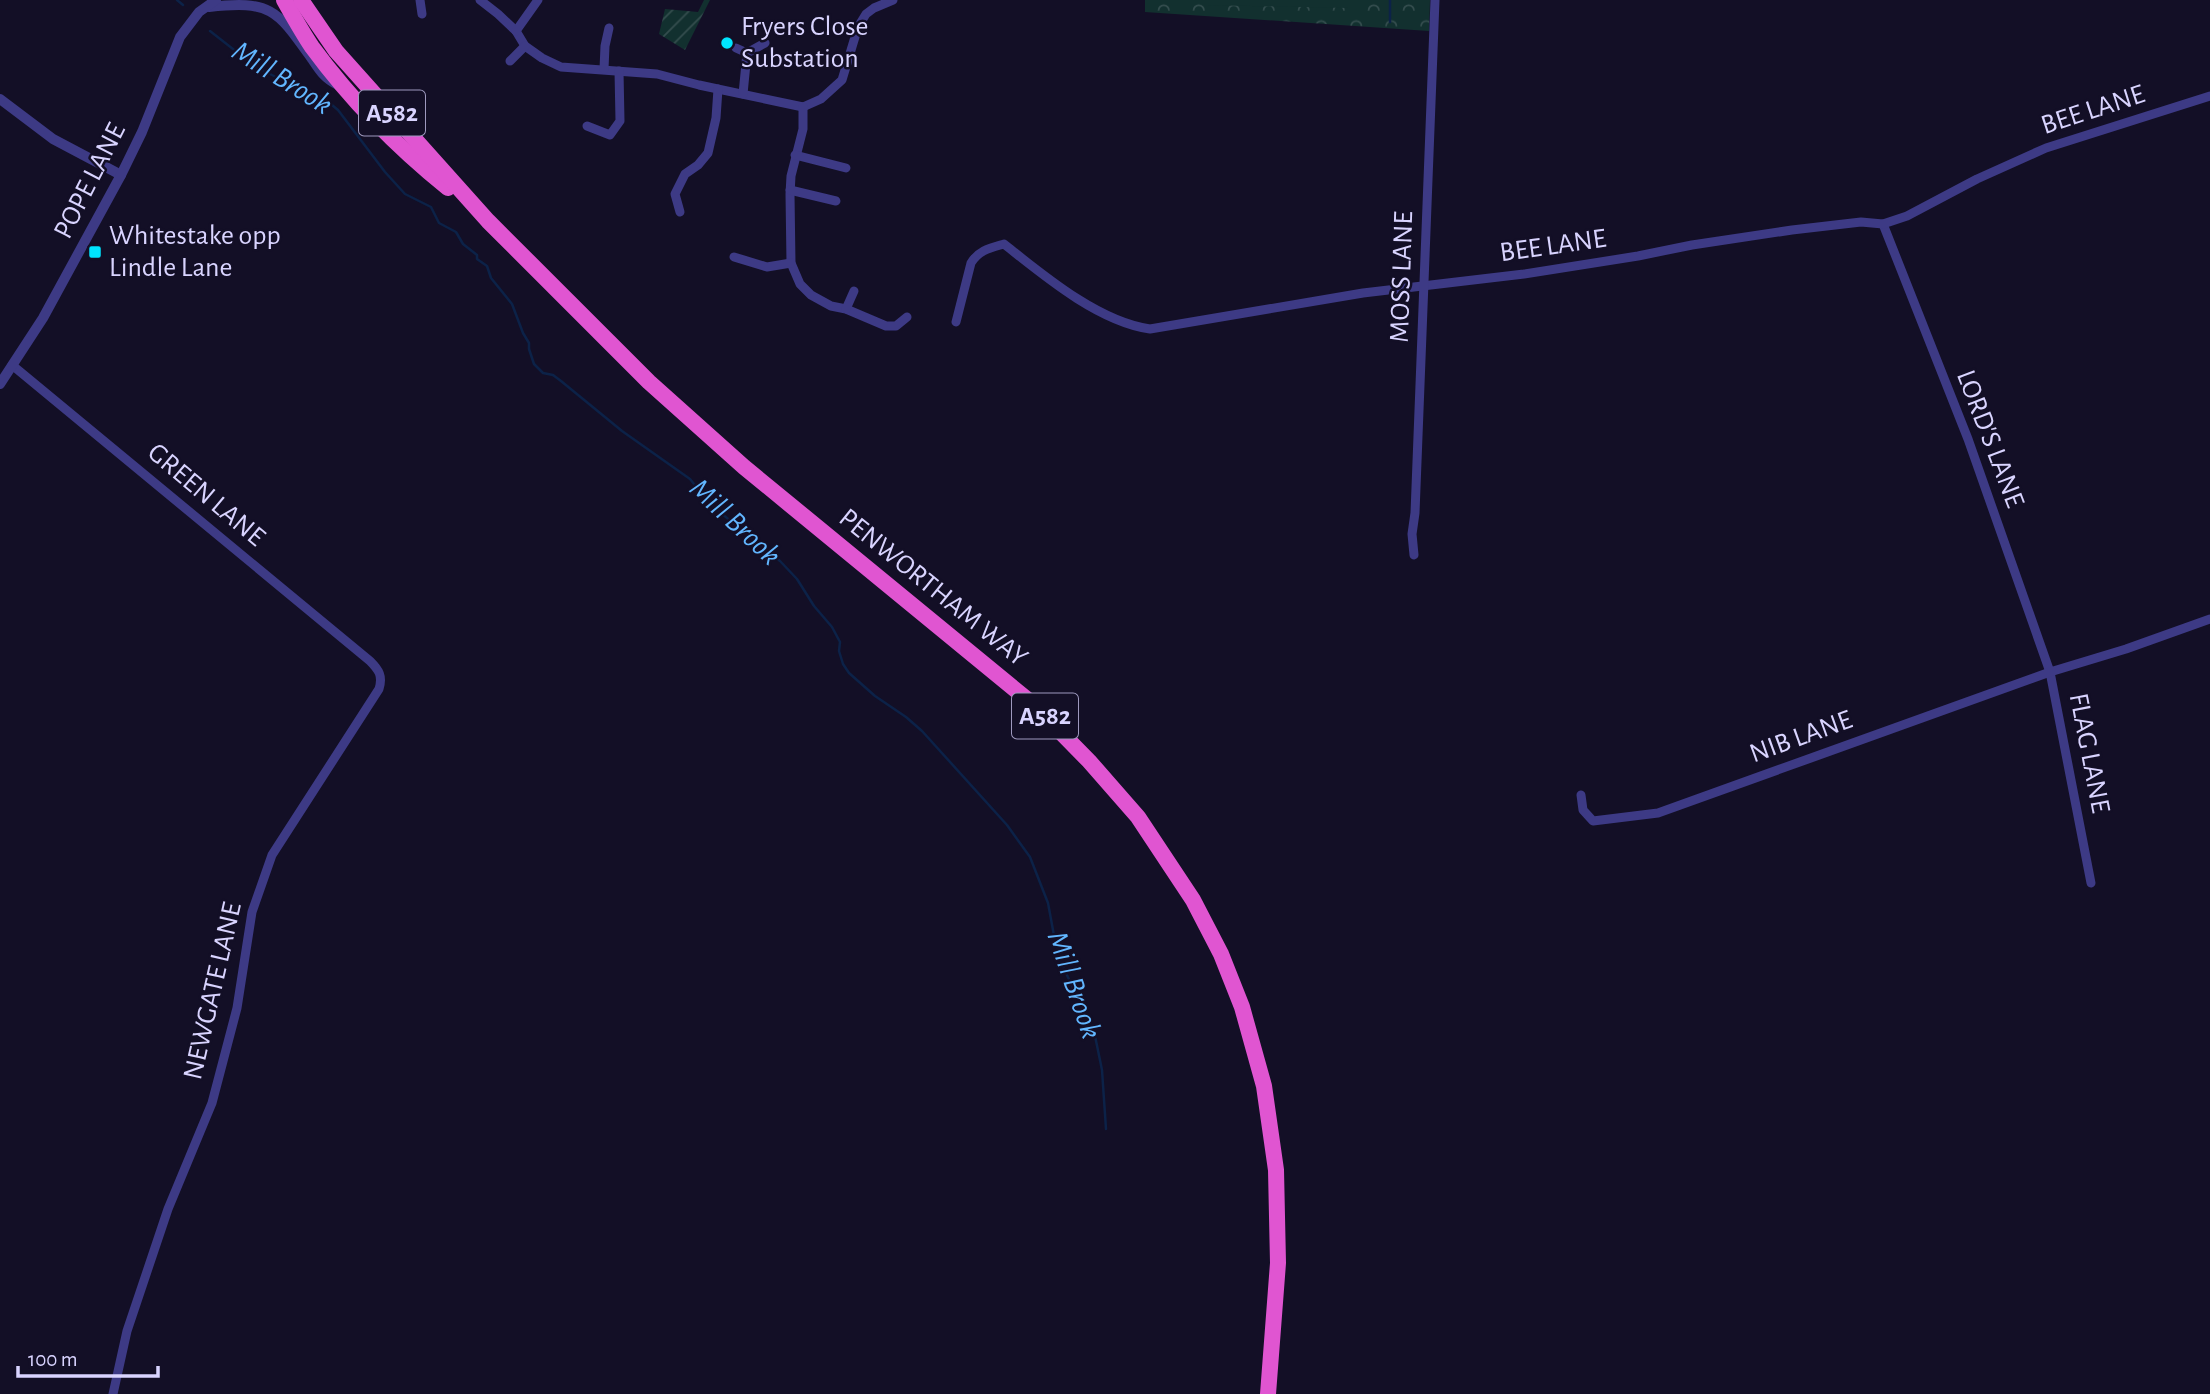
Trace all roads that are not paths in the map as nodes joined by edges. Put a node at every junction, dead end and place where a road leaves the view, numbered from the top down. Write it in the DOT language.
graph roads {
  1 [pos="216,0"];
  2 [pos="284,0"];
  3 [pos="420,0"];
  4 [pos="480,0"];
  5 [pos="538,0"];
  6 [pos="893,0"];
  7 [pos="1436,0"];
  8 [pos="303,2"];
  9 [pos="203,4"];
  10 [pos="422,14"];
  11 [pos="609,28"];
  12 [pos="516,31"];
  13 [pos="765,43"];
  14 [pos="525,46"];
  15 [pos="736,48"];
  16 [pos="747,53"];
  17 [pos="509,61"];
  18 [pos="604,69"];
  19 [pos="619,71"];
  20 [pos="718,89"];
  21 [pos="347,90"];
  22 [pos="743,94"];
  23 [pos="2210,96"];
  24 [pos="0,99"];
  25 [pos="803,107"];
  26 [pos="587,126"];
  27 [pos="796,155"];
  28 [pos="846,169"];
  29 [pos="121,175"];
  30 [pos="790,190"];
  31 [pos="836,201"];
  32 [pos="680,212"];
  33 [pos="488,221"];
  34 [pos="1883,224"];
  35 [pos="734,257"];
  36 [pos="791,263"];
  37 [pos="1425,284"];
  38 [pos="854,291"];
  39 [pos="846,309"];
  40 [pos="907,317"];
  41 [pos="956,322"];
  42 [pos="12,365"];
  43 [pos="0,384"];
  44 [pos="1413,555"];
  45 [pos="2210,619"];
  46 [pos="370,661"];
  47 [pos="2050,672"];
  48 [pos="1581,795"];
  49 [pos="2091,883"];
  50 [pos="113,1394"];
  51 [pos="1268,1394"];
  1 -- 9 [label="street, POPE LANE"];
  2 -- 21 [label="highway, PENWORTHAM WAY / A582"];
  3 -- 10 [label="street"];
  4 -- 12 [label="street"];
  5 -- 12 [label="street"];
  6 -- 25 [label="street"];
  7 -- 37 [label="street, MOSS LANE"];
  8 -- 33 [label="highway, PENWORTHAM WAY / A582"];
  9 -- 21 [label="street"];
  9 -- 29 [label="street, POPE LANE"];
  11 -- 18 [label="street"];
  12 -- 14 [label="street"];
  13 -- 16 [label="street"];
  14 -- 17 [label="street"];
  14 -- 18 [label="street"];
  15 -- 16 [label="street"];
  16 -- 22 [label="street"];
  18 -- 19 [label="street"];
  19 -- 20 [label="street"];
  19 -- 26 [label="street"];
  20 -- 22 [label="street"];
  20 -- 32 [label="street"];
  21 -- 33 [label="highway, PENWORTHAM WAY / A582"];
  22 -- 25 [label="street"];
  23 -- 34 [label="street, BEE LANE"];
  24 -- 29 [label="street"];
  25 -- 27 [label="street"];
  27 -- 28 [label="street"];
  27 -- 30 [label="street"];
  29 -- 42 [label="street, POPE LANE"];
  30 -- 31 [label="street"];
  30 -- 36 [label="street"];
  33 -- 51 [label="highway, PENWORTHAM WAY / A582"];
  34 -- 37 [label="street, BEE LANE"];
  34 -- 47 [label="street, LORD'S LANE"];
  35 -- 36 [label="street"];
  36 -- 39 [label="street"];
  37 -- 41 [label="street, BEE LANE"];
  37 -- 44 [label="street, MOSS LANE"];
  38 -- 39 [label="street"];
  39 -- 40 [label="street"];
  42 -- 43 [label="street, POPE LANE"];
  42 -- 46 [label="street, GREEN LANE"];
  45 -- 47 [label="street, FLAG LANE"];
  46 -- 50 [label="street, NEWGATE LANE"];
  47 -- 48 [label="street, NIB LANE"];
  47 -- 49 [label="street, FLAG LANE"];
}
